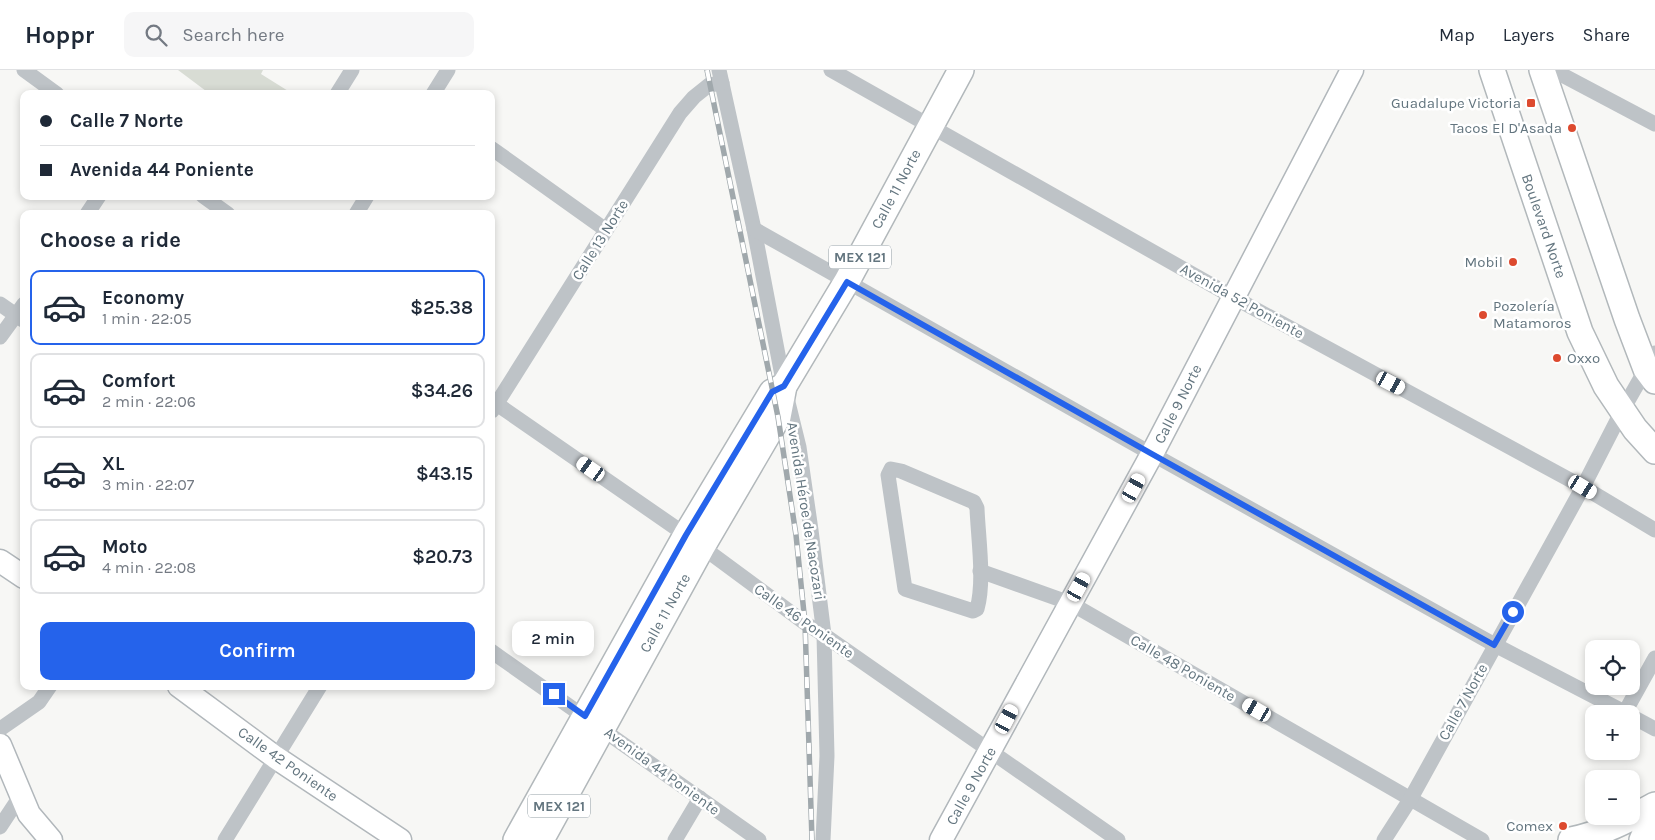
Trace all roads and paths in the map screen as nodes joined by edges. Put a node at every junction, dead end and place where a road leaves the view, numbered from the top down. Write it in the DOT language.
graph roads {
  1 [pos="24,70"];
  2 [pos="352,70"];
  3 [pos="448,70"];
  4 [pos="831,70"];
  5 [pos="961,70"];
  6 [pos="1352,70"];
  7 [pos="1492,70"];
  8 [pos="1542,70"];
  9 [pos="1553,70"];
  10 [pos="721,77"];
  11 [pos="52,90"];
  12 [pos="340,90"];
  13 [pos="436,90"];
  14 [pos="1655,124"];
  15 [pos="930,125"];
  16 [pos="495,151"];
  17 [pos="209,200"];
  18 [pos="222,210"];
  19 [pos="754,229"];
  20 [pos="606,230"];
  21 [pos="847,282"];
  22 [pos="1233,297"];
  23 [pos="0,304"];
  24 [pos="20,313"];
  25 [pos="20,314"];
  26 [pos="0,337"];
  27 [pos="1652,368"];
  28 [pos="784,386"];
  29 [pos="495,402"];
  30 [pos="495,406"];
  31 [pos="1622,411"];
  32 [pos="1655,451"];
  33 [pos="1152,454"];
  34 [pos="1583,487"];
  35 [pos="1655,530"];
  36 [pos="694,541"];
  37 [pos="0,561"];
  38 [pos="980,571"];
  39 [pos="20,574"];
  40 [pos="1070,603"];
  41 [pos="824,635"];
  42 [pos="1494,645"];
  43 [pos="495,654"];
  44 [pos="1655,658"];
  45 [pos="47,690"];
  46 [pos="184,690"];
  47 [pos="318,690"];
  48 [pos="1611,705"];
  49 [pos="1632,705"];
  50 [pos="1640,721"];
  51 [pos="593,722"];
  52 [pos="0,728"];
  53 [pos="1655,729"];
  54 [pos="0,745"];
  55 [pos="989,752"];
  56 [pos="276,757"];
  57 [pos="1655,787"];
  58 [pos="21,795"];
  59 [pos="700,798"];
  60 [pos="1411,798"];
  61 [pos="1640,798"];
  62 [pos="1655,805"];
  63 [pos="1655,810"];
  64 [pos="1600,825"];
  65 [pos="0,827"];
  66 [pos="1577,839"];
  67 [pos="51,840"];
  68 [pos="225,840"];
  69 [pos="400,840"];
  70 [pos="516,840"];
  71 [pos="541,840"];
  72 [pos="675,840"];
  73 [pos="759,840"];
  74 [pos="823,840"];
  75 [pos="941,840"];
  76 [pos="1118,840"];
  77 [pos="1384,840"];
  78 [pos="1482,840"];
  79 [pos="1642,840"];
  1 -- 11 [label="street"];
  2 -- 12 [label="street"];
  3 -- 13 [label="street"];
  4 -- 15 [label="street, Avenida 52 Poniente"];
  5 -- 15 [label="main road, Calle 11 Norte / MEX 121"];
  6 -- 22 [label="main road, Calle 9 Norte"];
  7 -- 31 [label="main road, Boulevard Norte"];
  8 -- 27 [label="main road"];
  9 -- 14 [label="street"];
  10 -- 19 [label="street, Avenida Héroe de Nacozari"];
  10 -- 20 [label="street, Calle 13 Norte"];
  15 -- 21 [label="main road, Calle 11 Norte / MEX 121"];
  15 -- 22 [label="street, Avenida 52 Poniente"];
  16 -- 20 [label="street"];
  17 -- 18 [label="street"];
  19 -- 21 [label="street"];
  19 -- 28 [label="street, Avenida Héroe de Nacozari"];
  20 -- 29 [label="street, Calle 13 Norte"];
  21 -- 28 [label="main road, Calle 11 Norte / MEX 121"];
  21 -- 33 [label="street"];
  22 -- 33 [label="main road, Calle 9 Norte"];
  22 -- 34 [label="street, Avenida 52 Poniente"];
  23 -- 24 [label="street"];
  25 -- 26 [label="street"];
  27 -- 31 [label="street, Calle 7 Norte"];
  28 -- 36 [label="main road, Calle 11 Norte / MEX 121"];
  28 -- 41 [label="street, Avenida Héroe de Nacozari"];
  30 -- 36 [label="street, Calle 46 Poniente"];
  31 -- 32 [label="main road, Boulevard Norte"];
  31 -- 34 [label="street, Calle 7 Norte"];
  33 -- 40 [label="main road, Calle 9 Norte"];
  33 -- 42 [label="street"];
  34 -- 35 [label="street, Avenida 52 Poniente"];
  34 -- 42 [label="street, Calle 7 Norte"];
  36 -- 41 [label="street, Calle 46 Poniente"];
  36 -- 51 [label="main road, Calle 11 Norte / MEX 121"];
  37 -- 39 [label="main road"];
  38 -- 38 [label="street"];
  38 -- 40 [label="street, Calle 48 Poniente"];
  40 -- 55 [label="main road, Calle 9 Norte"];
  40 -- 60 [label="street, Calle 48 Poniente"];
  41 -- 55 [label="street, Calle 46 Poniente"];
  41 -- 74 [label="street, Avenida Héroe de Nacozari"];
  42 -- 48 [label="street"];
  42 -- 60 [label="street, Calle 7 Norte"];
  43 -- 51 [label="street, Avenida 44 Poniente"];
  44 -- 49 [label="street"];
  45 -- 52 [label="street"];
  46 -- 56 [label="main road, Calle 42 Poniente"];
  47 -- 56 [label="street"];
  50 -- 53 [label="street"];
  51 -- 59 [label="street, Avenida 44 Poniente"];
  51 -- 70 [label="main road, Calle 11 Norte / MEX 121"];
  51 -- 71 [label="main road, Calle 11 Norte / MEX 121"];
  54 -- 58 [label="main road"];
  55 -- 75 [label="main road, Calle 9 Norte"];
  55 -- 76 [label="street, Calle 46 Poniente"];
  56 -- 68 [label="street"];
  56 -- 69 [label="main road, Calle 42 Poniente"];
  57 -- 61 [label="main road"];
  58 -- 65 [label="street"];
  58 -- 67 [label="main road"];
  59 -- 72 [label="street"];
  59 -- 73 [label="street, Avenida 44 Poniente"];
  60 -- 77 [label="street, Calle 7 Norte"];
  60 -- 78 [label="street, Calle 48 Poniente"];
  62 -- 66 [label="main road"];
  63 -- 79 [label="main road"];
  64 -- 66 [label="main road"];
}
